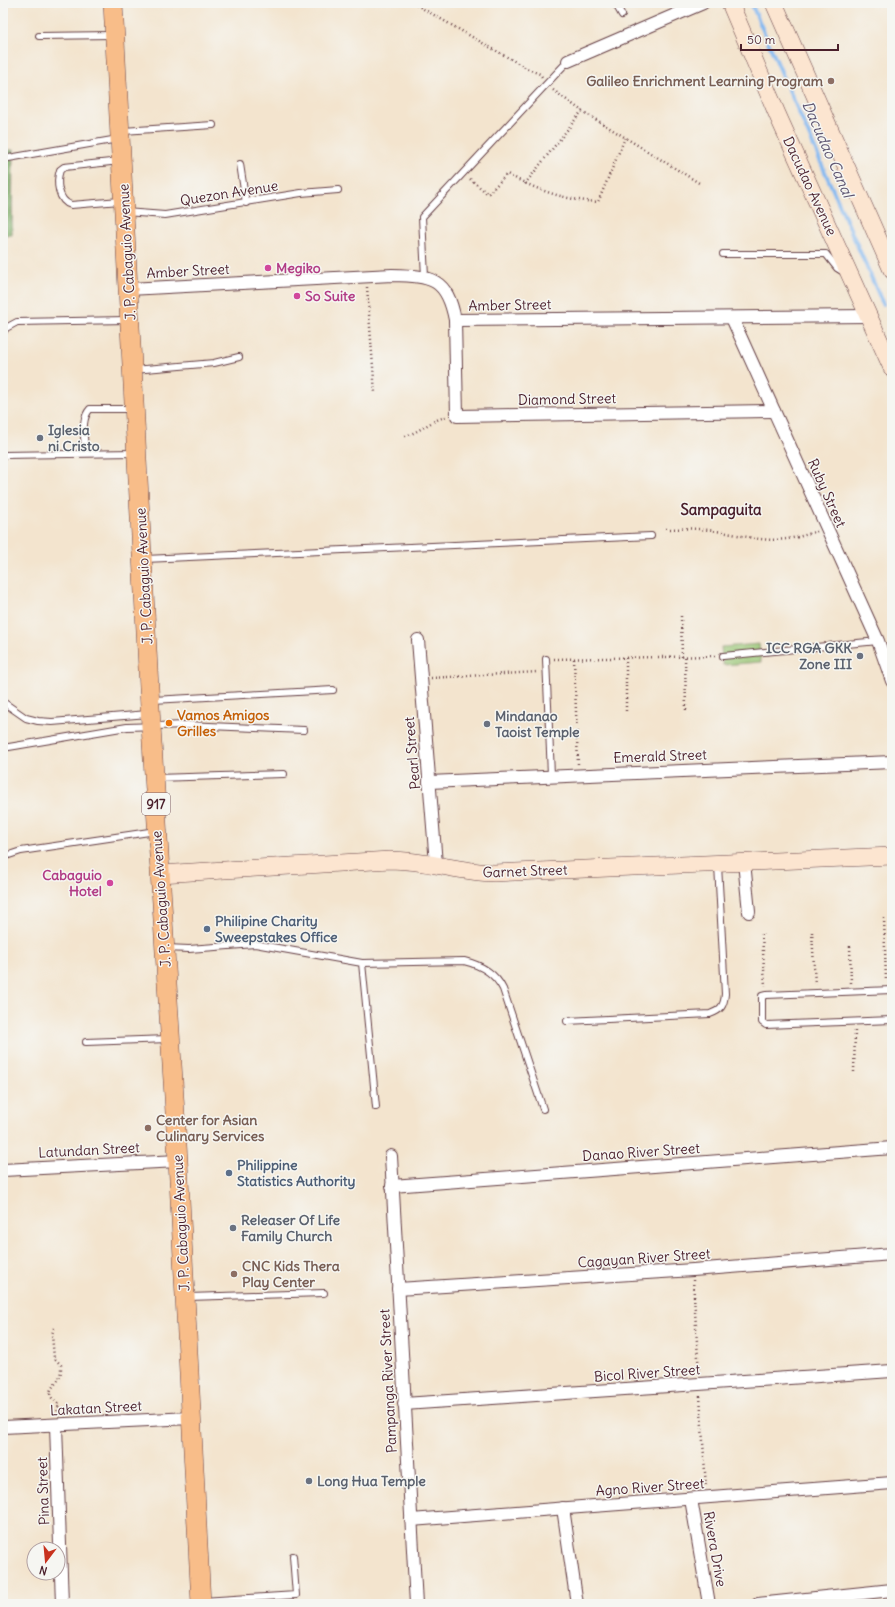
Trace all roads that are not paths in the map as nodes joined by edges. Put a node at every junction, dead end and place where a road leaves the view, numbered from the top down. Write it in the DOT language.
graph roads {
  1 [pos="114,3"];
  2 [pos="616,3"];
  3 [pos="703,3"];
  4 [pos="730,3"];
  5 [pos="774,3"];
  6 [pos="622,15"];
  7 [pos="115,35"];
  8 [pos="39,36"];
  9 [pos="568,61"];
  10 [pos="213,125"];
  11 [pos="121,135"];
  12 [pos="3,159"];
  13 [pos="122,161"];
  14 [pos="240,164"];
  15 [pos="338,190"];
  16 [pos="246,203"];
  17 [pos="124,207"];
  18 [pos="723,254"];
  19 [pos="892,270"];
  20 [pos="852,276"];
  21 [pos="425,277"];
  22 [pos="129,289"];
  23 [pos="870,316"];
  24 [pos="732,318"];
  25 [pos="130,320"];
  26 [pos="455,320"];
  27 [pos="3,332"];
  28 [pos="239,358"];
  29 [pos="892,368"];
  30 [pos="133,370"];
  31 [pos="135,409"];
  32 [pos="774,411"];
  33 [pos="85,453"];
  34 [pos="138,453"];
  35 [pos="3,455"];
  36 [pos="651,536"];
  37 [pos="143,559"];
  38 [pos="418,640"];
  39 [pos="878,641"];
  40 [pos="723,656"];
  41 [pos="546,659"];
  42 [pos="892,681"];
  43 [pos="333,690"];
  44 [pos="3,702"];
  45 [pos="151,713"];
  46 [pos="304,730"];
  47 [pos="3,748"];
  48 [pos="892,762"];
  49 [pos="284,774"];
  50 [pos="551,775"];
  51 [pos="155,778"];
  52 [pos="429,782"];
  53 [pos="157,831"];
  54 [pos="892,856"];
  55 [pos="3,857"];
  56 [pos="744,862"];
  57 [pos="718,863"];
  58 [pos="436,864"];
  59 [pos="160,874"];
  60 [pos="749,912"];
  61 [pos="165,948"];
  62 [pos="362,963"];
  63 [pos="889,990"];
  64 [pos="892,1020"];
  65 [pos="567,1021"];
  66 [pos="170,1039"];
  67 [pos="86,1042"];
  68 [pos="376,1107"];
  69 [pos="542,1109"];
  70 [pos="892,1148"];
  71 [pos="391,1156"];
  72 [pos="178,1160"];
  73 [pos="3,1170"];
  74 [pos="392,1186"];
  75 [pos="892,1254"];
  76 [pos="398,1289"];
  77 [pos="324,1293"];
  78 [pos="184,1297"];
  79 [pos="892,1371"];
  80 [pos="404,1404"];
  81 [pos="191,1418"];
  82 [pos="56,1425"];
  83 [pos="3,1427"];
  84 [pos="892,1483"];
  85 [pos="691,1498"];
  86 [pos="563,1508"];
  87 [pos="411,1520"];
  88 [pos="292,1556"];
  89 [pos="892,1590"];
  90 [pos="201,1603"];
  91 [pos="62,1604"];
  92 [pos="416,1604"];
  93 [pos="577,1604"];
  94 [pos="709,1604"];
  95 [pos="758,1604"];
  1 -- 7 [label="main road, J. P. Cabaguio Avenue / 917"];
  2 -- 6 [label="lane"];
  3 -- 9 [label="street"];
  4 -- 20 [label="street, Dacudao Avenue"];
  5 -- 19 [label="street"];
  7 -- 8 [label="lane"];
  7 -- 11 [label="main road, J. P. Cabaguio Avenue / 917"];
  9 -- 21 [label="lane"];
  10 -- 11 [label="lane"];
  11 -- 12 [label="lane"];
  11 -- 13 [label="main road, J. P. Cabaguio Avenue / 917"];
  13 -- 17 [label="main road, J. P. Cabaguio Avenue / 917"];
  13 -- 17 [label="lane, Quezon Avenue"];
  14 -- 16 [label="lane"];
  15 -- 16 [label="lane, Quezon Avenue"];
  16 -- 17 [label="lane, Quezon Avenue"];
  17 -- 22 [label="main road, J. P. Cabaguio Avenue / 917"];
  18 -- 20 [label="lane"];
  20 -- 23 [label="street, Dacudao Avenue"];
  21 -- 22 [label="street, Amber Street"];
  21 -- 26 [label="street, Amber Street"];
  22 -- 25 [label="main road, J. P. Cabaguio Avenue / 917"];
  23 -- 24 [label="street, Amber Street"];
  23 -- 29 [label="street, Dacudao Avenue"];
  24 -- 26 [label="street, Amber Street"];
  24 -- 32 [label="street, Ruby Street"];
  25 -- 27 [label="lane"];
  25 -- 30 [label="main road, J. P. Cabaguio Avenue / 917"];
  26 -- 32 [label="street, Diamond Street"];
  28 -- 30 [label="lane"];
  30 -- 31 [label="main road, J. P. Cabaguio Avenue / 917"];
  31 -- 33 [label="lane"];
  31 -- 34 [label="main road, J. P. Cabaguio Avenue / 917"];
  32 -- 39 [label="street, Ruby Street"];
  33 -- 34 [label="lane"];
  33 -- 35 [label="lane"];
  34 -- 37 [label="main road, J. P. Cabaguio Avenue / 917"];
  36 -- 37 [label="lane"];
  37 -- 45 [label="main road, J. P. Cabaguio Avenue / 917"];
  38 -- 52 [label="street, Pearl Street"];
  39 -- 40 [label="lane"];
  39 -- 42 [label="street, Ruby Street"];
  41 -- 50 [label="lane"];
  43 -- 45 [label="lane"];
  44 -- 45 [label="lane"];
  45 -- 46 [label="lane"];
  45 -- 47 [label="lane"];
  45 -- 51 [label="main road, J. P. Cabaguio Avenue / 917"];
  48 -- 50 [label="street, Emerald Street"];
  49 -- 51 [label="lane"];
  50 -- 52 [label="street, Emerald Street"];
  51 -- 53 [label="main road, J. P. Cabaguio Avenue / 917"];
  52 -- 58 [label="street, Pearl Street"];
  53 -- 55 [label="lane"];
  53 -- 59 [label="main road, J. P. Cabaguio Avenue / 917"];
  54 -- 56 [label="street, Garnet Street"];
  56 -- 57 [label="street, Garnet Street"];
  56 -- 60 [label="street"];
  57 -- 58 [label="street, Garnet Street"];
  57 -- 65 [label="lane"];
  58 -- 59 [label="street, Garnet Street"];
  59 -- 61 [label="main road, J. P. Cabaguio Avenue / 917"];
  61 -- 62 [label="lane"];
  61 -- 66 [label="main road, J. P. Cabaguio Avenue / 917"];
  62 -- 68 [label="lane"];
  62 -- 69 [label="lane"];
  63 -- 64 [label="lane"];
  66 -- 67 [label="lane"];
  66 -- 72 [label="main road, J. P. Cabaguio Avenue / 917"];
  70 -- 74 [label="street, Danao River Street"];
  71 -- 74 [label="street, Pampanga River Street"];
  72 -- 73 [label="street, Latundan Street"];
  72 -- 78 [label="main road, J. P. Cabaguio Avenue / 917"];
  74 -- 76 [label="street, Pampanga River Street"];
  75 -- 76 [label="street, Cagayan River Street"];
  76 -- 80 [label="street, Pampanga River Street"];
  77 -- 78 [label="lane"];
  78 -- 81 [label="main road, J. P. Cabaguio Avenue / 917"];
  79 -- 80 [label="street, Bicol River Street"];
  80 -- 87 [label="street, Pampanga River Street"];
  81 -- 82 [label="street, Lakatan Street"];
  81 -- 90 [label="main road, J. P. Cabaguio Avenue / 917"];
  82 -- 83 [label="street, Lakatan Street"];
  82 -- 91 [label="street, Pina Street"];
  84 -- 85 [label="street, Agno River Street"];
  85 -- 86 [label="street, Agno River Street"];
  85 -- 94 [label="street, Rivera Drive"];
  86 -- 87 [label="street, Agno River Street"];
  86 -- 93 [label="street"];
  87 -- 92 [label="street, Pampanga River Street"];
  88 -- 90 [label="lane"];
  89 -- 95 [label="street"];
}
